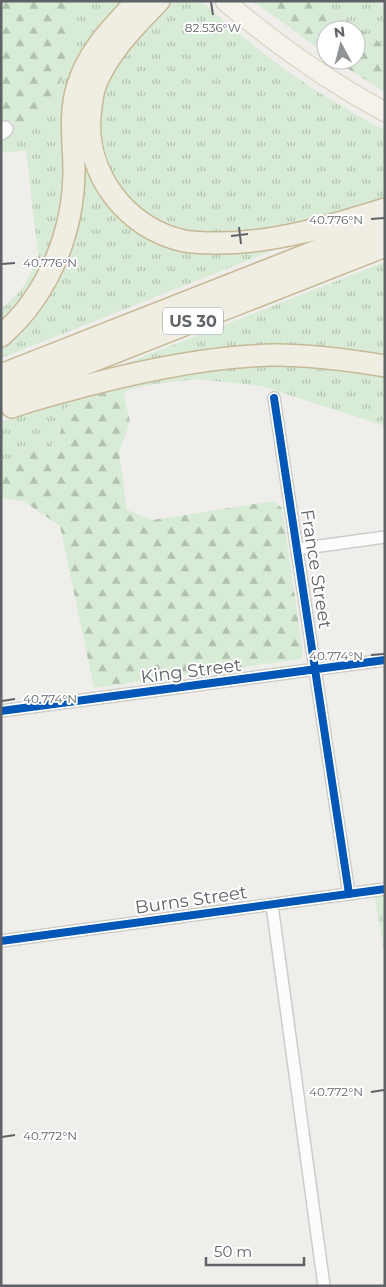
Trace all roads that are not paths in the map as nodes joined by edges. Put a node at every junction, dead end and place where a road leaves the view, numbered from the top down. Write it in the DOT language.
graph roads {
  1 [pos="137,1"];
  2 [pos="158,1"];
  3 [pos="225,1"];
  4 [pos="385,112"];
  5 [pos="385,209"];
  6 [pos="385,224"];
  7 [pos="385,246"];
  8 [pos="1,336"];
  9 [pos="385,366"];
  10 [pos="1,375"];
  11 [pos="1,397"];
  12 [pos="274,398"];
  13 [pos="1,410"];
  14 [pos="385,537"];
  15 [pos="298,549"];
  16 [pos="385,660"];
  17 [pos="316,670"];
  18 [pos="1,711"];
  19 [pos="385,889"];
  20 [pos="349,894"];
  21 [pos="272,905"];
  22 [pos="1,941"];
  23 [pos="324,1286"];
  1 -- 8 [label="highway"];
  2 -- 5 [label="highway"];
  3 -- 4 [label="main road"];
  6 -- 10 [label="highway, US 30"];
  7 -- 11 [label="highway, US 30"];
  9 -- 13 [label="highway"];
  12 -- 15 [label="street, France Street"];
  14 -- 15 [label="street"];
  15 -- 17 [label="street, France Street"];
  16 -- 17 [label="street, King Street"];
  17 -- 18 [label="street, King Street"];
  17 -- 20 [label="street, France Street"];
  19 -- 20 [label="street, Burns Street"];
  20 -- 21 [label="street, Burns Street"];
  21 -- 22 [label="street, Burns Street"];
  21 -- 23 [label="street"];
}
